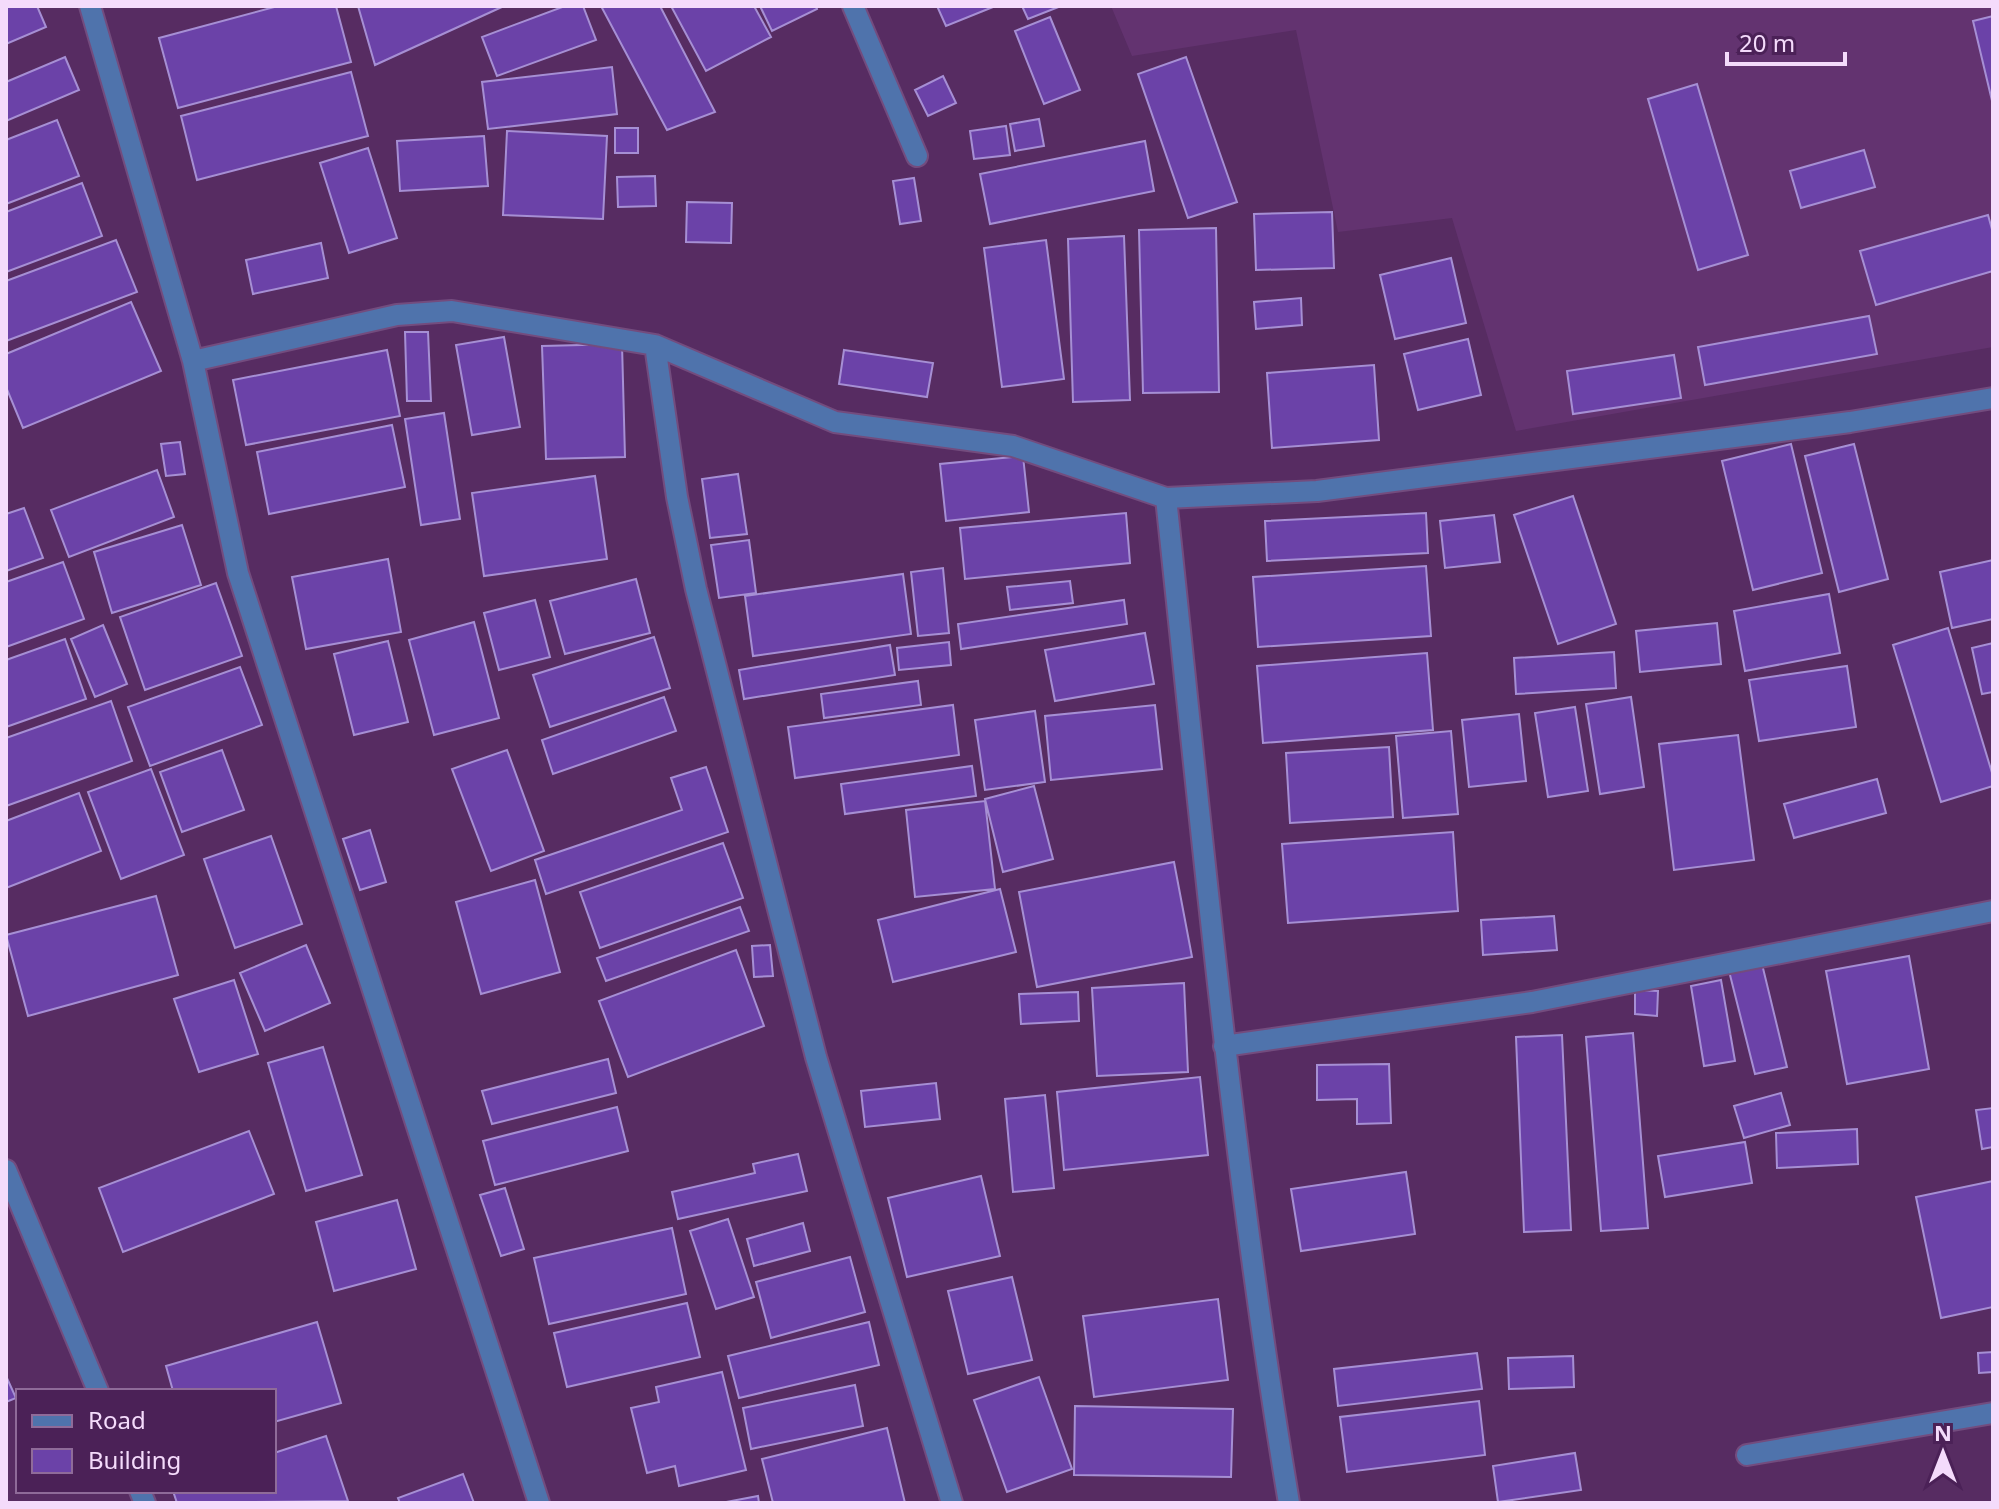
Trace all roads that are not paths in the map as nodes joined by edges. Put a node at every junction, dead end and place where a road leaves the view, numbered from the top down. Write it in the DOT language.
graph roads {
  1 [pos="90,6"];
  2 [pos="853,6"];
  3 [pos="917,156"];
  4 [pos="655,345"];
  5 [pos="193,361"];
  6 [pos="1993,398"];
  7 [pos="1166,498"];
  8 [pos="1993,911"];
  9 [pos="1224,1046"];
  10 [pos="6,1170"];
  11 [pos="97,1389"];
  12 [pos="1993,1413"];
  13 [pos="1747,1455"];
  14 [pos="539,1503"];
  15 [pos="952,1503"];
  16 [pos="1289,1503"];
  1 -- 5 [label="street"];
  2 -- 3 [label="street"];
  4 -- 5 [label="street"];
  4 -- 7 [label="street"];
  4 -- 15 [label="street"];
  5 -- 14 [label="street"];
  6 -- 7 [label="street"];
  7 -- 9 [label="street"];
  8 -- 9 [label="street"];
  9 -- 16 [label="street"];
  10 -- 11 [label="street"];
  12 -- 13 [label="street"];
}
